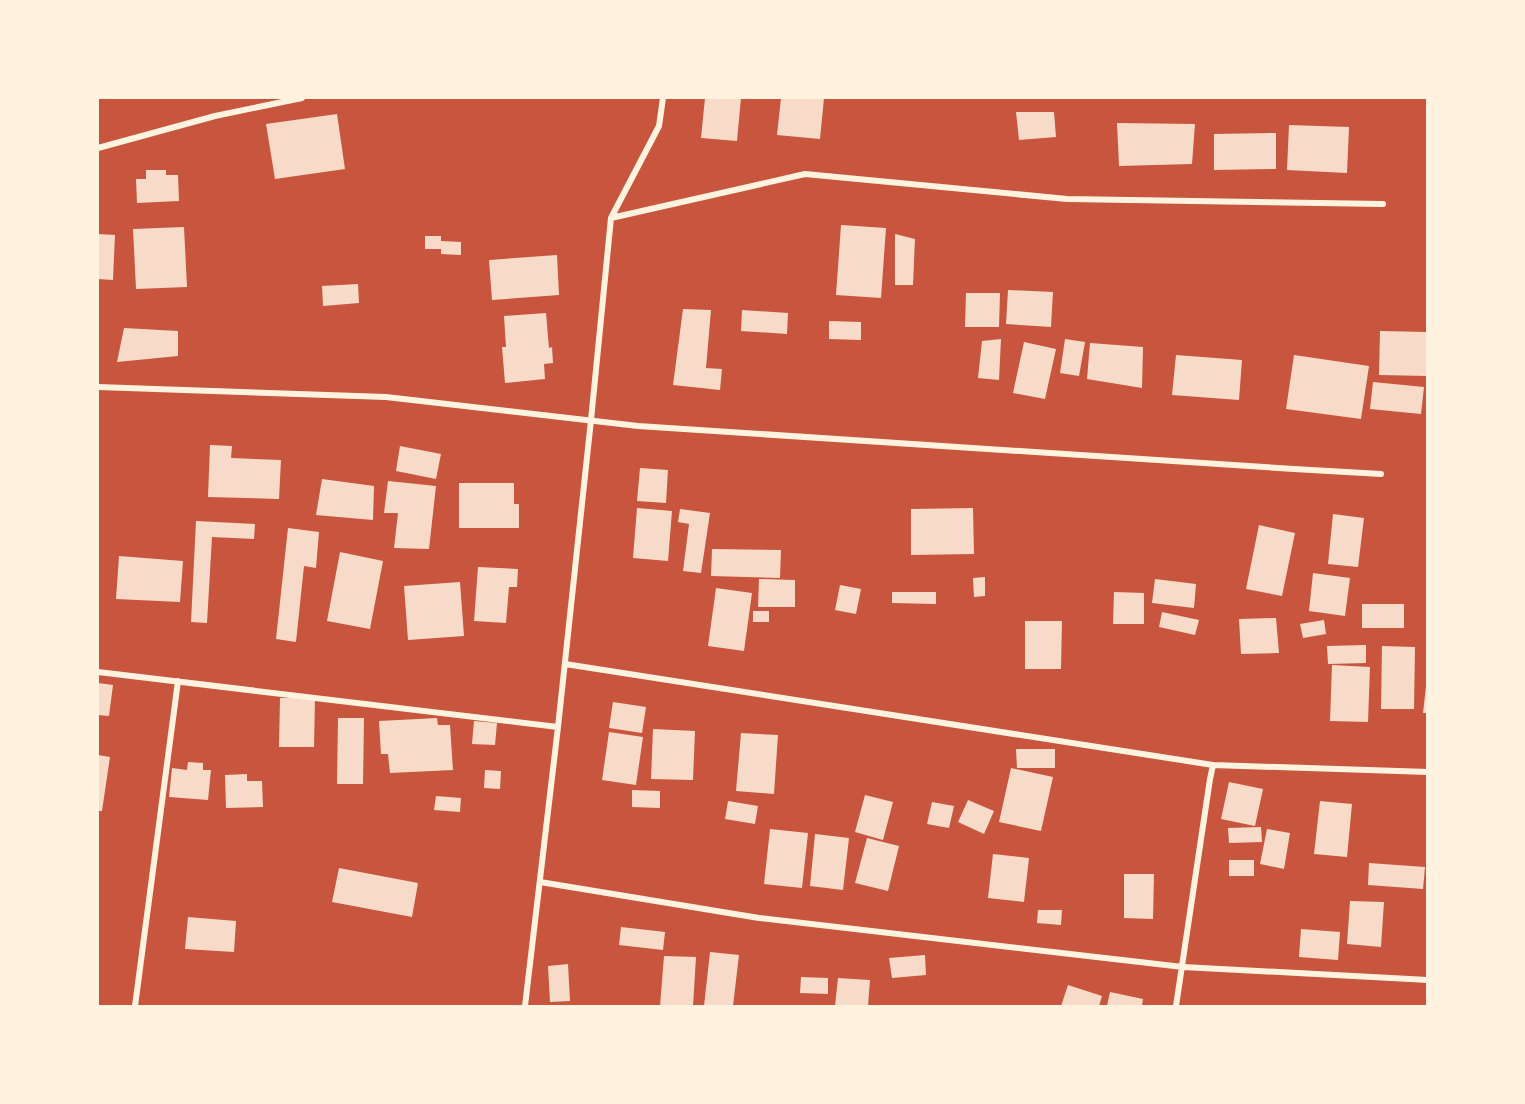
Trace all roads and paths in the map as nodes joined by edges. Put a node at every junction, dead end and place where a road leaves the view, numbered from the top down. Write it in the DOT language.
graph roads {
  1 [pos="302,98"];
  2 [pos="663,98"];
  3 [pos="98,147"];
  4 [pos="1383,204"];
  5 [pos="611,218"];
  6 [pos="98,387"];
  7 [pos="591,420"];
  8 [pos="1381,474"];
  9 [pos="565,664"];
  10 [pos="98,672"];
  11 [pos="178,681"];
  12 [pos="558,727"];
  13 [pos="1213,765"];
  14 [pos="1428,772"];
  15 [pos="540,882"];
  16 [pos="1183,967"];
  17 [pos="1428,980"];
  18 [pos="135,1006"];
  19 [pos="525,1006"];
  20 [pos="1176,1006"];
  1 -- 3 [label="street"];
  2 -- 5 [label="street"];
  4 -- 5 [label="street"];
  5 -- 7 [label="street"];
  6 -- 7 [label="street"];
  7 -- 8 [label="street"];
  7 -- 9 [label="street"];
  9 -- 12 [label="street"];
  9 -- 13 [label="street"];
  10 -- 11 [label="street"];
  11 -- 12 [label="street"];
  11 -- 18 [label="street"];
  12 -- 15 [label="street"];
  13 -- 14 [label="street"];
  13 -- 16 [label="street"];
  15 -- 16 [label="street"];
  15 -- 19 [label="street"];
  16 -- 17 [label="street"];
  16 -- 20 [label="street"];
}
